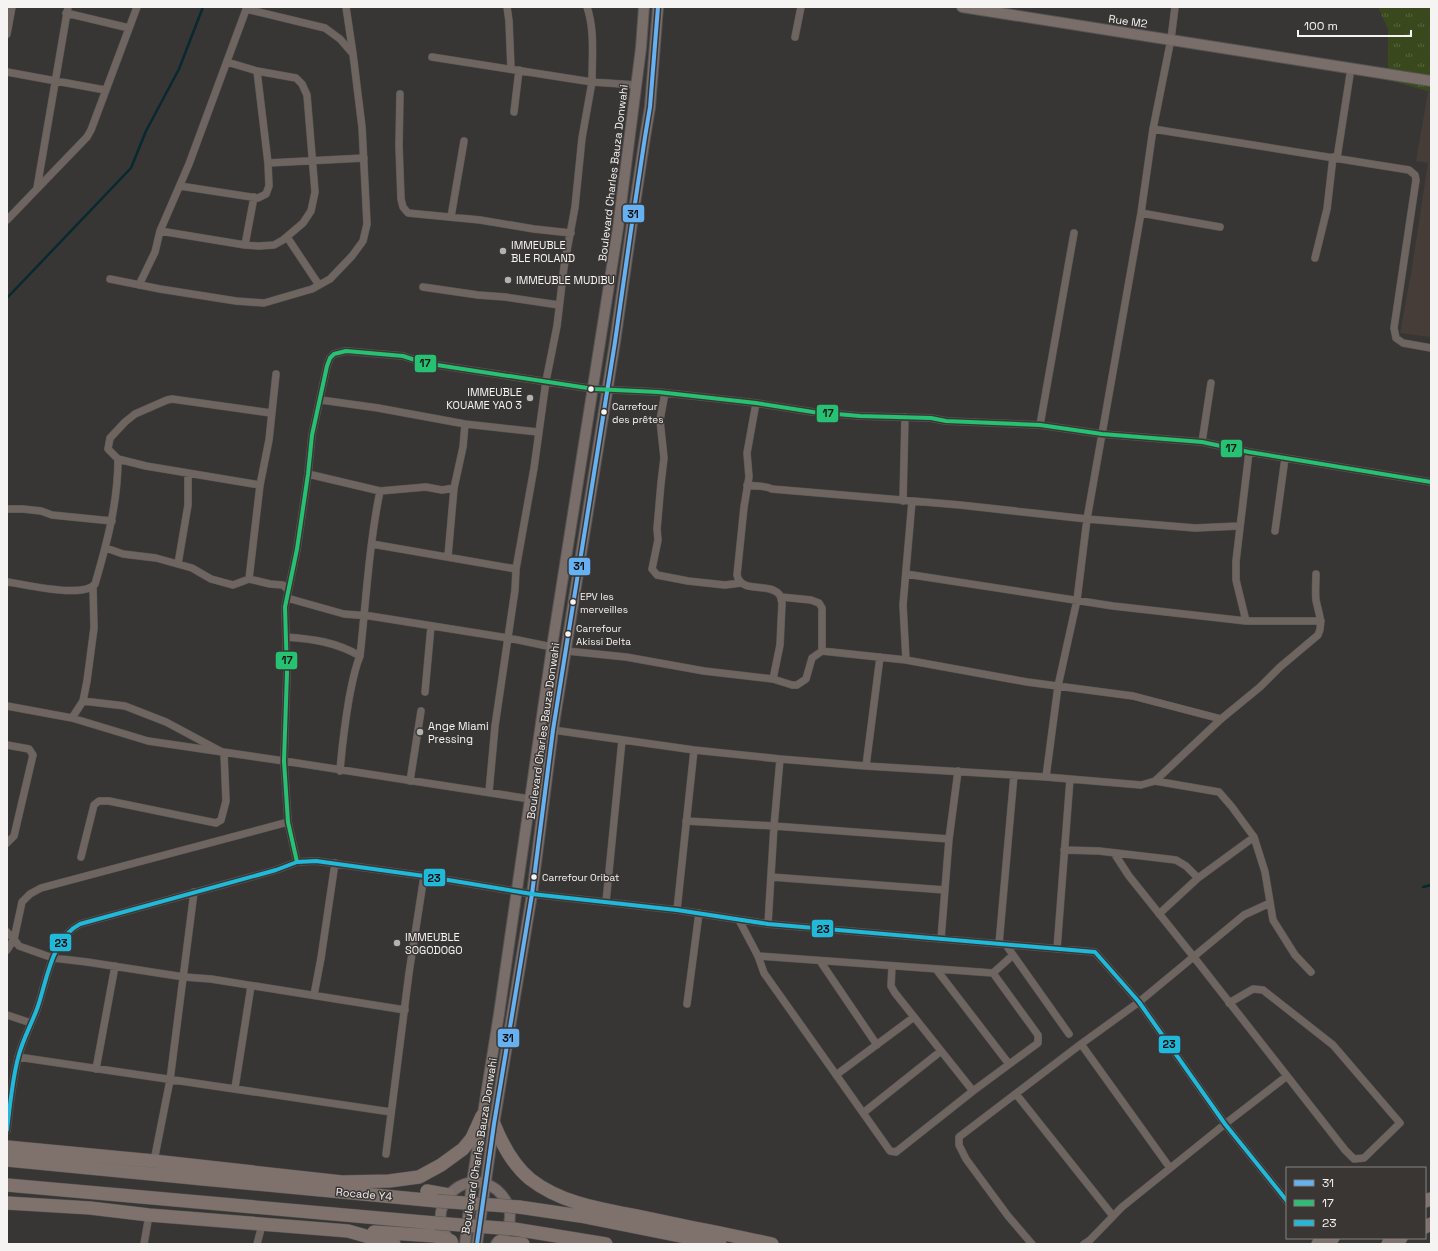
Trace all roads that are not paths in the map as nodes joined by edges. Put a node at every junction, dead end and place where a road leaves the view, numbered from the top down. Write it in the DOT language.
graph roads {
  1 [pos="12,7"];
  2 [pos="137,7"];
  3 [pos="346,7"];
  4 [pos="506,7"];
  5 [pos="587,7"];
  6 [pos="644,7"];
  7 [pos="658,7"];
  8 [pos="801,7"];
  9 [pos="962,7"];
  10 [pos="1175,7"];
  11 [pos="247,8"];
  12 [pos="67,10"];
  13 [pos="129,28"];
  14 [pos="7,34"];
  15 [pos="795,37"];
  16 [pos="1172,39"];
  17 [pos="353,54"];
  18 [pos="432,57"];
  19 [pos="227,62"];
  20 [pos="1351,68"];
  21 [pos="515,70"];
  22 [pos="257,71"];
  23 [pos="7,72"];
  24 [pos="55,81"];
  25 [pos="1431,81"];
  26 [pos="592,82"];
  27 [pos="636,85"];
  28 [pos="105,90"];
  29 [pos="400,94"];
  30 [pos="514,112"];
  31 [pos="1153,129"];
  32 [pos="464,141"];
  33 [pos="1335,157"];
  34 [pos="364,158"];
  35 [pos="312,161"];
  36 [pos="268,163"];
  37 [pos="180,186"];
  38 [pos="37,189"];
  39 [pos="254,197"];
  40 [pos="1141,213"];
  41 [pos="452,217"];
  42 [pos="7,220"];
  43 [pos="1220,227"];
  44 [pos="160,231"];
  45 [pos="571,233"];
  46 [pos="1074,233"];
  47 [pos="287,237"];
  48 [pos="245,246"];
  49 [pos="1315,258"];
  50 [pos="110,279"];
  51 [pos="139,285"];
  52 [pos="319,285"];
  53 [pos="423,287"];
  54 [pos="559,305"];
  55 [pos="1431,348"];
  56 [pos="276,374"];
  57 [pos="546,382"];
  58 [pos="1211,383"];
  59 [pos="594,389"];
  60 [pos="607,389"];
  61 [pos="666,393"];
  62 [pos="321,400"];
  63 [pos="756,402"];
  64 [pos="271,414"];
  65 [pos="905,418"];
  66 [pos="465,424"];
  67 [pos="1040,426"];
  68 [pos="538,432"];
  69 [pos="1102,434"];
  70 [pos="1202,442"];
  71 [pos="1249,452"];
  72 [pos="1285,458"];
  73 [pos="118,459"];
  74 [pos="188,474"];
  75 [pos="308,474"];
  76 [pos="1431,482"];
  77 [pos="260,485"];
  78 [pos="747,485"];
  79 [pos="454,488"];
  80 [pos="380,491"];
  81 [pos="903,501"];
  82 [pos="912,501"];
  83 [pos="7,508"];
  84 [pos="1087,519"];
  85 [pos="112,521"];
  86 [pos="1239,526"];
  87 [pos="1275,530"];
  88 [pos="372,544"];
  89 [pos="106,548"];
  90 [pos="448,556"];
  91 [pos="178,564"];
  92 [pos="516,569"];
  93 [pos="906,574"];
  94 [pos="1316,574"];
  95 [pos="249,579"];
  96 [pos="7,582"];
  97 [pos="740,583"];
  98 [pos="93,587"];
  99 [pos="288,590"];
  100 [pos="781,597"];
  101 [pos="287,598"];
  102 [pos="1077,600"];
  103 [pos="365,615"];
  104 [pos="1246,621"];
  105 [pos="1321,621"];
  106 [pos="431,626"];
  107 [pos="286,638"];
  108 [pos="508,638"];
  109 [pos="552,647"];
  110 [pos="567,651"];
  111 [pos="822,651"];
  112 [pos="360,656"];
  113 [pos="880,657"];
  114 [pos="906,660"];
  115 [pos="773,679"];
  116 [pos="1058,686"];
  117 [pos="425,692"];
  118 [pos="83,701"];
  119 [pos="7,706"];
  120 [pos="421,711"];
  121 [pos="72,718"];
  122 [pos="1221,719"];
  123 [pos="553,730"];
  124 [pos="622,740"];
  125 [pos="7,744"];
  126 [pos="694,750"];
  127 [pos="224,753"];
  128 [pos="780,759"];
  129 [pos="284,761"];
  130 [pos="866,766"];
  131 [pos="340,771"];
  132 [pos="958,771"];
  133 [pos="1014,775"];
  134 [pos="1046,776"];
  135 [pos="1070,779"];
  136 [pos="410,781"];
  137 [pos="1155,781"];
  138 [pos="489,792"];
  139 [pos="530,799"];
  140 [pos="686,821"];
  141 [pos="288,822"];
  142 [pos="774,826"];
  143 [pos="1254,837"];
  144 [pos="949,839"];
  145 [pos="7,843"];
  146 [pos="1064,850"];
  147 [pos="1114,853"];
  148 [pos="81,857"];
  149 [pos="297,862"];
  150 [pos="335,864"];
  151 [pos="424,876"];
  152 [pos="771,877"];
  153 [pos="1198,878"];
  154 [pos="945,890"];
  155 [pos="517,891"];
  156 [pos="194,892"];
  157 [pos="532,894"];
  158 [pos="606,902"];
  159 [pos="1270,903"];
  160 [pos="677,910"];
  161 [pos="699,913"];
  162 [pos="1159,914"];
  163 [pos="739,920"];
  164 [pos="768,924"];
  165 [pos="7,932"];
  166 [pos="14,939"];
  167 [pos="941,939"];
  168 [pos="1002,944"];
  169 [pos="1057,949"];
  170 [pos="7,950"];
  171 [pos="1013,955"];
  172 [pos="758,956"];
  173 [pos="1193,956"];
  174 [pos="53,958"];
  175 [pos="820,961"];
  176 [pos="115,966"];
  177 [pos="892,966"];
  178 [pos="936,969"];
  179 [pos="1310,972"];
  180 [pos="993,973"];
  181 [pos="184,977"];
  182 [pos="251,986"];
  183 [pos="314,995"];
  184 [pos="1139,1002"];
  185 [pos="1230,1003"];
  186 [pos="687,1004"];
  187 [pos="405,1010"];
  188 [pos="7,1015"];
  189 [pos="914,1017"];
  190 [pos="31,1023"];
  191 [pos="1070,1034"];
  192 [pos="1081,1044"];
  193 [pos="877,1045"];
  194 [pos="941,1051"];
  195 [pos="18,1057"];
  196 [pos="1009,1064"];
  197 [pos="96,1069"];
  198 [pos="836,1075"];
  199 [pos="1287,1076"];
  200 [pos="11,1078"];
  201 [pos="170,1080"];
  202 [pos="235,1088"];
  203 [pos="973,1091"];
  204 [pos="1016,1094"];
  205 [pos="391,1112"];
  206 [pos="863,1113"];
  207 [pos="482,1116"];
  208 [pos="494,1124"];
  209 [pos="1225,1124"];
  210 [pos="7,1130"];
  211 [pos="7,1147"];
  212 [pos="386,1154"];
  213 [pos="7,1160"];
  214 [pos="154,1161"];
  215 [pos="1170,1168"];
  216 [pos="342,1182"];
  217 [pos="472,1182"];
  218 [pos="484,1183"];
  219 [pos="7,1185"];
  220 [pos="443,1198"];
  221 [pos="506,1200"];
  222 [pos="1286,1200"];
  223 [pos="7,1203"];
  224 [pos="596,1208"];
  225 [pos="149,1215"];
  226 [pos="1113,1216"];
  227 [pos="262,1225"];
  228 [pos="348,1231"];
  229 [pos="1330,1239"];
  230 [pos="1399,1239"];
  231 [pos="453,1242"];
  232 [pos="498,1243"];
  233 [pos="144,1244"];
  234 [pos="257,1244"];
  235 [pos="394,1244"];
  236 [pos="465,1244"];
  237 [pos="477,1244"];
  238 [pos="523,1244"];
  239 [pos="606,1244"];
  240 [pos="720,1244"];
  241 [pos="772,1244"];
  242 [pos="1032,1244"];
  243 [pos="1084,1244"];
  244 [pos="1318,1244"];
  245 [pos="1388,1244"];
  1 -- 14 [label="street"];
  2 -- 13 [label="street"];
  3 -- 17 [label="street"];
  4 -- 21 [label="street"];
  5 -- 26 [label="street"];
  6 -- 27 [label="main road, Boulevard Charles Bauza Donwahi"];
  7 -- 60 [label="main road, Boulevard Charles Bauza Donwahi"];
  8 -- 15 [label="street"];
  9 -- 16 [label="main road, Rue M2"];
  10 -- 16 [label="street"];
  11 -- 17 [label="street"];
  11 -- 19 [label="street"];
  12 -- 13 [label="street"];
  12 -- 24 [label="street"];
  13 -- 28 [label="street"];
  16 -- 20 [label="main road, Rue M2"];
  16 -- 31 [label="street"];
  17 -- 34 [label="street"];
  18 -- 21 [label="street"];
  19 -- 22 [label="street"];
  19 -- 37 [label="street"];
  20 -- 25 [label="main road, Rue M2"];
  20 -- 33 [label="street"];
  21 -- 26 [label="street"];
  21 -- 30 [label="street"];
  22 -- 35 [label="street"];
  22 -- 36 [label="street"];
  23 -- 24 [label="street"];
  24 -- 28 [label="street"];
  24 -- 38 [label="street"];
  26 -- 27 [label="street"];
  26 -- 45 [label="street"];
  27 -- 59 [label="main road, Boulevard Charles Bauza Donwahi"];
  28 -- 38 [label="street"];
  29 -- 41 [label="street"];
  31 -- 33 [label="street"];
  31 -- 40 [label="street"];
  32 -- 41 [label="street"];
  33 -- 49 [label="street"];
  33 -- 55 [label="street"];
  34 -- 35 [label="street"];
  34 -- 52 [label="street"];
  35 -- 36 [label="street"];
  35 -- 47 [label="street"];
  36 -- 39 [label="street"];
  37 -- 39 [label="street"];
  37 -- 44 [label="street"];
  38 -- 42 [label="street"];
  39 -- 48 [label="street"];
  40 -- 43 [label="street"];
  40 -- 69 [label="street"];
  41 -- 45 [label="street"];
  44 -- 48 [label="street"];
  44 -- 51 [label="street"];
  45 -- 54 [label="street"];
  46 -- 67 [label="street"];
  47 -- 48 [label="street"];
  47 -- 52 [label="street"];
  50 -- 51 [label="street"];
  51 -- 52 [label="street"];
  53 -- 54 [label="street"];
  54 -- 57 [label="street"];
  56 -- 64 [label="street"];
  57 -- 59 [label="street"];
  57 -- 62 [label="street"];
  57 -- 68 [label="street"];
  58 -- 70 [label="street"];
  59 -- 60 [label="street"];
  59 -- 109 [label="main road, Boulevard Charles Bauza Donwahi"];
  60 -- 61 [label="street"];
  60 -- 110 [label="main road, Boulevard Charles Bauza Donwahi"];
  61 -- 63 [label="street"];
  61 -- 97 [label="street"];
  62 -- 66 [label="street"];
  62 -- 75 [label="street"];
  63 -- 65 [label="street"];
  63 -- 78 [label="street"];
  64 -- 73 [label="street"];
  64 -- 77 [label="street"];
  65 -- 67 [label="street"];
  65 -- 81 [label="street"];
  66 -- 68 [label="street"];
  66 -- 79 [label="street"];
  67 -- 69 [label="street"];
  68 -- 92 [label="street"];
  69 -- 70 [label="street"];
  69 -- 84 [label="street"];
  70 -- 71 [label="street"];
  71 -- 72 [label="street"];
  71 -- 86 [label="street"];
  72 -- 76 [label="street"];
  72 -- 87 [label="street"];
  73 -- 74 [label="street"];
  73 -- 85 [label="street"];
  74 -- 77 [label="street"];
  74 -- 91 [label="street"];
  75 -- 80 [label="street"];
  75 -- 99 [label="street"];
  77 -- 95 [label="street"];
  78 -- 81 [label="street"];
  78 -- 97 [label="street"];
  79 -- 80 [label="street"];
  79 -- 90 [label="street"];
  80 -- 88 [label="street"];
  81 -- 82 [label="street"];
  82 -- 84 [label="street"];
  82 -- 93 [label="street"];
  83 -- 85 [label="street"];
  84 -- 86 [label="street"];
  84 -- 102 [label="street"];
  85 -- 89 [label="street"];
  86 -- 104 [label="street"];
  88 -- 90 [label="street"];
  88 -- 103 [label="street"];
  89 -- 91 [label="street"];
  89 -- 98 [label="street"];
  90 -- 92 [label="street"];
  91 -- 95 [label="street"];
  92 -- 108 [label="street"];
  93 -- 102 [label="street"];
  93 -- 114 [label="street"];
  94 -- 105 [label="street"];
  95 -- 99 [label="street"];
  96 -- 98 [label="street"];
  97 -- 100 [label="street"];
  98 -- 118 [label="street"];
  99 -- 101 [label="street"];
  100 -- 111 [label="street"];
  100 -- 115 [label="street"];
  101 -- 103 [label="street"];
  101 -- 107 [label="street"];
  102 -- 104 [label="street"];
  102 -- 116 [label="street"];
  103 -- 106 [label="street"];
  103 -- 112 [label="street"];
  104 -- 105 [label="street"];
  105 -- 122 [label="street"];
  106 -- 108 [label="street"];
  106 -- 117 [label="street"];
  107 -- 112 [label="street"];
  107 -- 129 [label="street"];
  108 -- 109 [label="street"];
  108 -- 138 [label="street"];
  109 -- 139 [label="main road, Boulevard Charles Bauza Donwahi"];
  110 -- 115 [label="street"];
  110 -- 123 [label="main road, Boulevard Charles Bauza Donwahi"];
  111 -- 113 [label="street"];
  111 -- 115 [label="street"];
  112 -- 131 [label="street"];
  113 -- 114 [label="street"];
  113 -- 130 [label="street"];
  114 -- 116 [label="street"];
  116 -- 122 [label="street"];
  116 -- 134 [label="street"];
  118 -- 121 [label="street"];
  118 -- 127 [label="street"];
  119 -- 121 [label="street"];
  120 -- 136 [label="street"];
  121 -- 127 [label="street"];
  122 -- 137 [label="street"];
  123 -- 124 [label="street"];
  123 -- 157 [label="main road, Boulevard Charles Bauza Donwahi"];
  124 -- 126 [label="street"];
  124 -- 158 [label="street"];
  125 -- 145 [label="street"];
  126 -- 128 [label="street"];
  126 -- 140 [label="street"];
  127 -- 129 [label="street"];
  127 -- 148 [label="street"];
  128 -- 130 [label="street"];
  128 -- 142 [label="street"];
  129 -- 131 [label="street"];
  129 -- 141 [label="street"];
  130 -- 132 [label="street"];
  131 -- 136 [label="street"];
  132 -- 133 [label="street"];
  132 -- 144 [label="street"];
  133 -- 134 [label="street"];
  133 -- 168 [label="street"];
  134 -- 135 [label="street"];
  135 -- 137 [label="street"];
  135 -- 146 [label="street"];
  136 -- 138 [label="street"];
  137 -- 143 [label="street"];
  138 -- 139 [label="street"];
  139 -- 155 [label="main road, Boulevard Charles Bauza Donwahi"];
  140 -- 142 [label="street"];
  140 -- 160 [label="street"];
  141 -- 149 [label="street"];
  141 -- 166 [label="street"];
  142 -- 144 [label="street"];
  142 -- 152 [label="street"];
  143 -- 153 [label="street"];
  143 -- 159 [label="street"];
  144 -- 154 [label="street"];
  146 -- 147 [label="street"];
  146 -- 169 [label="street"];
  147 -- 153 [label="street"];
  147 -- 162 [label="street"];
  149 -- 150 [label="street"];
  149 -- 156 [label="street"];
  150 -- 151 [label="street"];
  150 -- 183 [label="street"];
  151 -- 155 [label="street"];
  151 -- 187 [label="street"];
  152 -- 154 [label="street"];
  152 -- 164 [label="street"];
  153 -- 162 [label="street"];
  154 -- 167 [label="street"];
  155 -- 157 [label="street"];
  155 -- 207 [label="main road, Boulevard Charles Bauza Donwahi"];
  156 -- 174 [label="street"];
  156 -- 181 [label="street"];
  157 -- 158 [label="street"];
  157 -- 208 [label="main road, Boulevard Charles Bauza Donwahi"];
  158 -- 160 [label="street"];
  159 -- 173 [label="street"];
  159 -- 179 [label="street"];
  160 -- 161 [label="street"];
  161 -- 163 [label="street"];
  161 -- 186 [label="street"];
  162 -- 173 [label="street"];
  163 -- 164 [label="street"];
  163 -- 172 [label="street"];
  164 -- 167 [label="street"];
  165 -- 166 [label="street"];
  166 -- 170 [label="street"];
  166 -- 174 [label="street"];
  167 -- 168 [label="street"];
  168 -- 169 [label="street"];
  168 -- 171 [label="street"];
  169 -- 184 [label="street"];
  171 -- 180 [label="street"];
  171 -- 191 [label="street"];
  172 -- 175 [label="street"];
  172 -- 198 [label="street"];
  173 -- 184 [label="street"];
  173 -- 185 [label="street"];
  174 -- 176 [label="street"];
  174 -- 190 [label="street"];
  175 -- 177 [label="street"];
  175 -- 193 [label="street"];
  176 -- 181 [label="street"];
  176 -- 197 [label="street"];
  177 -- 178 [label="street"];
  177 -- 189 [label="street"];
  178 -- 180 [label="street"];
  178 -- 196 [label="street"];
  180 -- 196 [label="street"];
  181 -- 182 [label="street"];
  181 -- 201 [label="street"];
  182 -- 183 [label="street"];
  182 -- 202 [label="street"];
  183 -- 187 [label="street"];
  184 -- 192 [label="street"];
  184 -- 209 [label="street"];
  185 -- 199 [label="street"];
  185 -- 199 [label="street"];
  187 -- 205 [label="street"];
  188 -- 190 [label="street"];
  189 -- 193 [label="street"];
  189 -- 194 [label="street"];
  190 -- 195 [label="street"];
  192 -- 204 [label="street"];
  192 -- 215 [label="street"];
  193 -- 198 [label="street"];
  194 -- 203 [label="street"];
  194 -- 206 [label="street"];
  195 -- 197 [label="street"];
  195 -- 200 [label="street"];
  196 -- 203 [label="street"];
  197 -- 201 [label="street"];
  198 -- 206 [label="street"];
  199 -- 209 [label="street"];
  200 -- 210 [label="street"];
  201 -- 202 [label="street"];
  201 -- 214 [label="street"];
  202 -- 205 [label="street"];
  203 -- 206 [label="street"];
  204 -- 226 [label="street"];
  204 -- 242 [label="street"];
  205 -- 212 [label="street"];
  207 -- 216 [label="highway"];
  207 -- 217 [label="main road, Boulevard Charles Bauza Donwahi"];
  208 -- 218 [label="main road, Boulevard Charles Bauza Donwahi"];
  208 -- 224 [label="highway"];
  209 -- 215 [label="street"];
  209 -- 222 [label="street"];
  211 -- 214 [label="highway"];
  213 -- 220 [label="highway, Rocade Y4"];
  214 -- 216 [label="highway"];
  215 -- 226 [label="street"];
  216 -- 220 [label="highway"];
  217 -- 218 [label="main road"];
  217 -- 220 [label="main road"];
  217 -- 236 [label="main road, Boulevard Charles Bauza Donwahi"];
  218 -- 221 [label="main road"];
  218 -- 237 [label="main road, Boulevard Charles Bauza Donwahi"];
  219 -- 239 [label="highway, Rocade Y4, bridge"];
  220 -- 231 [label="main road"];
  220 -- 240 [label="highway, Rocade Y4, bridge"];
  221 -- 224 [label="highway"];
  221 -- 232 [label="main road"];
  223 -- 225 [label="highway"];
  224 -- 241 [label="highway"];
  225 -- 227 [label="highway"];
  225 -- 233 [label="street"];
  226 -- 243 [label="street"];
  227 -- 228 [label="highway"];
  227 -- 234 [label="street"];
  228 -- 231 [label="highway"];
  228 -- 235 [label="highway"];
  229 -- 244 [label="highway"];
  230 -- 245 [label="highway"];
  232 -- 238 [label="highway"];
}
